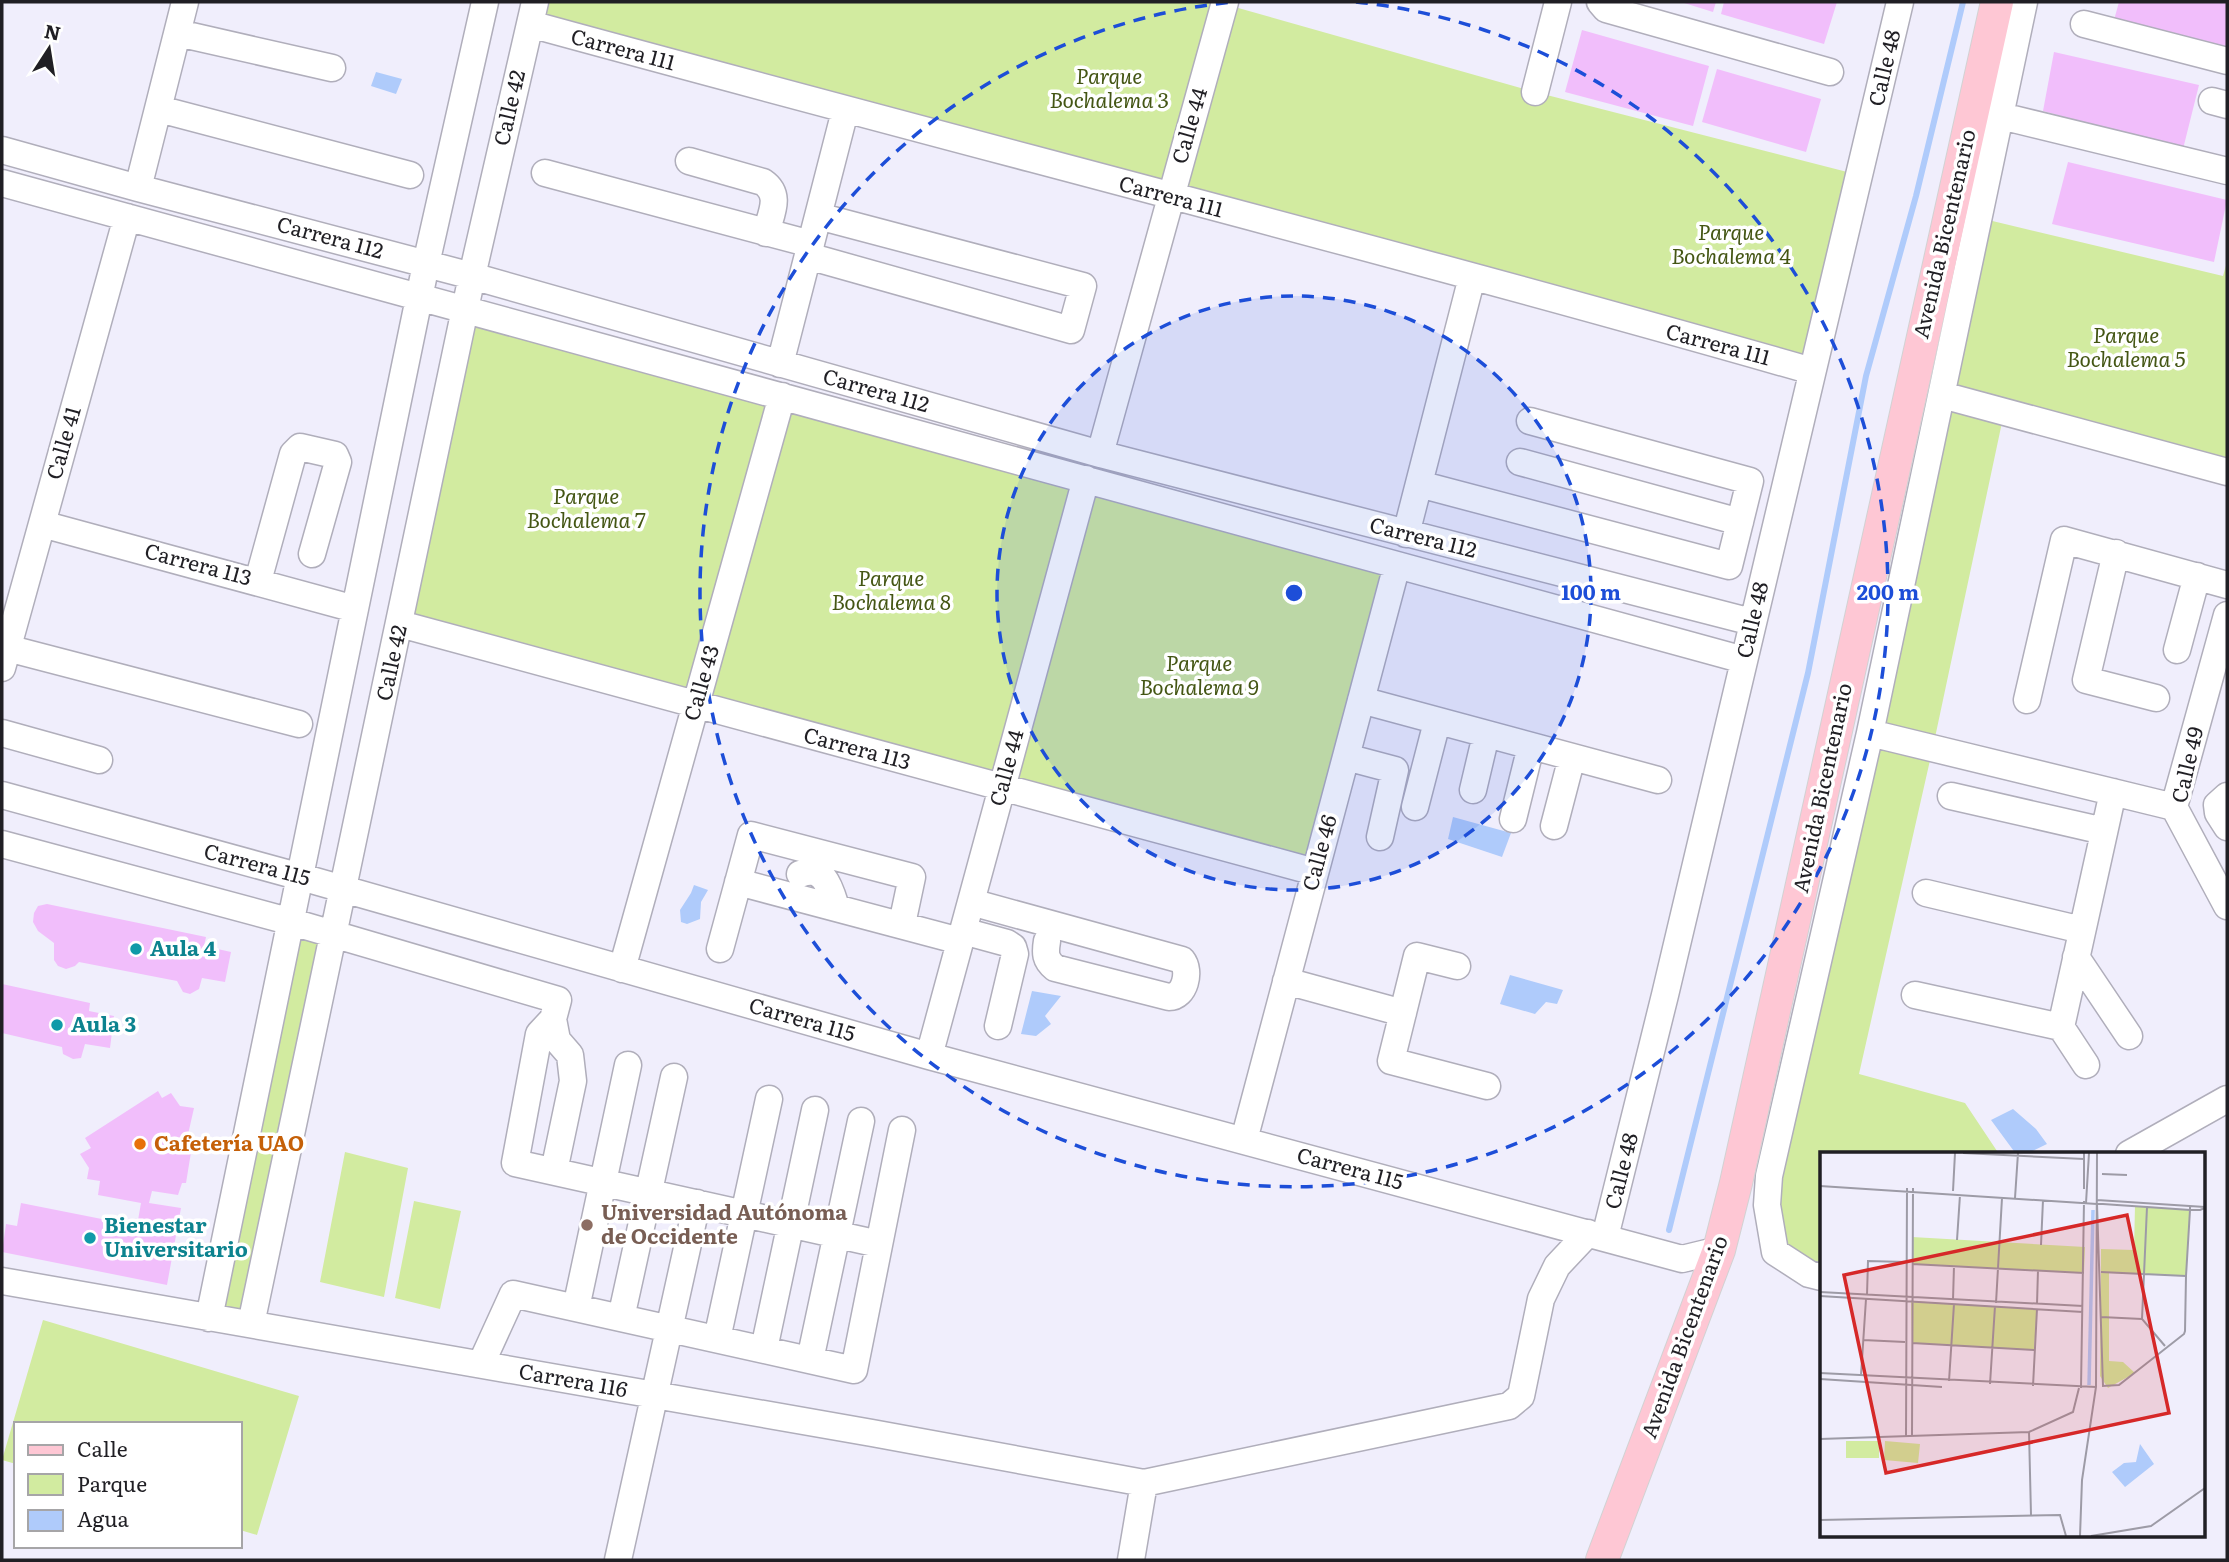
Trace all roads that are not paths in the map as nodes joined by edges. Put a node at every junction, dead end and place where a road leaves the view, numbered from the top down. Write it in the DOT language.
graph roads {
  1 [pos="186,2"];
  2 [pos="1225,2"];
  3 [pos="1558,2"];
  4 [pos="1600,2"];
  5 [pos="1900,2"];
  6 [pos="1997,2"];
  7 [pos="2024,2"];
  8 [pos="2036,2"];
  9 [pos="481,3"];
  10 [pos="532,13"];
  11 [pos="2084,24"];
  12 [pos="2020,32"];
  13 [pos="178,33"];
  14 [pos="2227,61"];
  15 [pos="332,68"];
  16 [pos="1830,72"];
  17 [pos="1535,92"];
  18 [pos="159,109"];
  19 [pos="845,111"];
  20 [pos="2001,116"];
  21 [pos="2,150"];
  22 [pos="689,161"];
  23 [pos="2227,171"];
  24 [pos="545,173"];
  25 [pos="411,175"];
  26 [pos="2,183"];
  27 [pos="138,188"];
  28 [pos="1170,196"];
  29 [pos="818,216"];
  30 [pos="127,217"];
  31 [pos="766,233"];
  32 [pos="916,242"];
  33 [pos="809,250"];
  34 [pos="426,264"];
  35 [pos="472,276"];
  36 [pos="1472,277"];
  37 [pos="906,284"];
  38 [pos="419,296"];
  39 [pos="466,309"];
  40 [pos="780,364"];
  41 [pos="1812,371"];
  42 [pos="1942,395"];
  43 [pos="782,396"];
  44 [pos="1530,421"];
  45 [pos="1100,454"];
  46 [pos="1520,462"];
  47 [pos="2227,472"];
  48 [pos="1086,479"];
  49 [pos="1419,484"];
  50 [pos="1740,522"];
  51 [pos="41,524"];
  52 [pos="1406,534"];
  53 [pos="2116,553"];
  54 [pos="312,555"];
  55 [pos="1397,565"];
  56 [pos="2197,576"];
  57 [pos="258,581"];
  58 [pos="2227,584"];
  59 [pos="355,608"];
  60 [pos="2227,615"];
  61 [pos="1752,622"];
  62 [pos="400,624"];
  63 [pos="2177,650"];
  64 [pos="5,658"];
  65 [pos="1744,660"];
  66 [pos="2156,698"];
  67 [pos="2026,699"];
  68 [pos="1361,700"];
  69 [pos="695,705"];
  70 [pos="1437,722"];
  71 [pos="299,724"];
  72 [pos="2,733"];
  73 [pos="1870,733"];
  74 [pos="1486,734"];
  75 [pos="1531,746"];
  76 [pos="1346,757"];
  77 [pos="1572,757"];
  78 [pos="99,760"];
  79 [pos="1658,780"];
  80 [pos="1002,787"];
  81 [pos="1473,790"];
  82 [pos="2112,792"];
  83 [pos="2,795"];
  84 [pos="1951,796"];
  85 [pos="2227,796"];
  86 [pos="1415,807"];
  87 [pos="2174,807"];
  88 [pos="1513,819"];
  89 [pos="1555,826"];
  90 [pos="2227,827"];
  91 [pos="2104,831"];
  92 [pos="1380,837"];
  93 [pos="2,844"];
  94 [pos="2217,862"];
  95 [pos="1315,872"];
  96 [pos="800,874"];
  97 [pos="301,877"];
  98 [pos="738,882"];
  99 [pos="344,889"];
  100 [pos="1926,893"];
  101 [pos="971,902"];
  102 [pos="2227,905"];
  103 [pos="836,906"];
  104 [pos="292,922"];
  105 [pos="902,924"];
  106 [pos="2082,930"];
  107 [pos="334,934"];
  108 [pos="961,936"];
  109 [pos="1046,941"];
  110 [pos="720,948"];
  111 [pos="2076,957"];
  112 [pos="1457,966"];
  113 [pos="622,969"];
  114 [pos="1286,981"];
  115 [pos="1915,995"];
  116 [pos="555,1009"];
  117 [pos="1403,1013"];
  118 [pos="998,1026"];
  119 [pos="2061,1027"];
  120 [pos="2129,1036"];
  121 [pos="929,1056"];
  122 [pos="628,1065"];
  123 [pos="2086,1065"];
  124 [pos="674,1077"];
  125 [pos="1487,1086"];
  126 [pos="769,1099"];
  127 [pos="2227,1099"];
  128 [pos="815,1110"];
  129 [pos="861,1121"];
  130 [pos="902,1130"];
  131 [pos="1244,1140"];
  132 [pos="2133,1152"];
  133 [pos="554,1171"];
  134 [pos="603,1182"];
  135 [pos="649,1193"];
  136 [pos="697,1203"];
  137 [pos="744,1214"];
  138 [pos="790,1224"];
  139 [pos="837,1235"];
  140 [pos="1597,1235"];
  141 [pos="879,1244"];
  142 [pos="1719,1250"];
  143 [pos="1820,1277"];
  144 [pos="2,1281"];
  145 [pos="576,1308"];
  146 [pos="209,1318"];
  147 [pos="621,1318"];
  148 [pos="251,1324"];
  149 [pos="669,1328"];
  150 [pos="717,1339"];
  151 [pos="764,1349"];
  152 [pos="810,1360"];
  153 [pos="481,1364"];
  154 [pos="654,1395"];
  155 [pos="1144,1483"];
  156 [pos="618,1560"];
  157 [pos="1131,1560"];
  158 [pos="1602,1560"];
  1 -- 13 [label="street"];
  2 -- 28 [label="street, Calle 44"];
  3 -- 17 [label="street"];
  4 -- 16 [label="street"];
  5 -- 41 [label="street, Calle 48"];
  6 -- 142 [label="main road, Avenida Bicentenario"];
  7 -- 12 [label="street"];
  8 -- 12 [label="street"];
  9 -- 34 [label="street"];
  10 -- 19 [label="street, Carrera 111"];
  10 -- 35 [label="street, Calle 42"];
  11 -- 14 [label="street"];
  12 -- 20 [label="street"];
  13 -- 15 [label="street"];
  13 -- 18 [label="street"];
  18 -- 25 [label="street"];
  18 -- 27 [label="street"];
  19 -- 28 [label="street, Carrera 111"];
  19 -- 29 [label="street"];
  20 -- 23 [label="street"];
  20 -- 42 [label="street"];
  21 -- 27 [label="street, Carrera 112"];
  22 -- 31 [label="street"];
  24 -- 31 [label="street"];
  26 -- 30 [label="street, Carrera 112"];
  27 -- 34 [label="street, Carrera 112"];
  28 -- 36 [label="street, Carrera 111"];
  28 -- 45 [label="street, Calle 44"];
  29 -- 32 [label="street"];
  29 -- 33 [label="street"];
  30 -- 38 [label="street, Carrera 112"];
  30 -- 51 [label="street, Calle 41"];
  31 -- 33 [label="street"];
  32 -- 37 [label="street"];
  32 -- 37 [label="street"];
  33 -- 37 [label="street"];
  33 -- 40 [label="street"];
  34 -- 35 [label="street, Carrera 112"];
  34 -- 38 [label="street"];
  35 -- 39 [label="street, Calle 42"];
  35 -- 40 [label="street, Carrera 112"];
  36 -- 41 [label="street, Carrera 111"];
  36 -- 49 [label="street"];
  38 -- 39 [label="street, Carrera 112"];
  38 -- 59 [label="street"];
  39 -- 43 [label="street, Carrera 112"];
  39 -- 62 [label="street, Calle 42"];
  40 -- 45 [label="street, Carrera 112"];
  41 -- 61 [label="street, Calle 48"];
  42 -- 47 [label="street"];
  42 -- 73 [label="street"];
  43 -- 48 [label="street, Carrera 112"];
  43 -- 69 [label="street, Calle 43"];
  44 -- 50 [label="street"];
  45 -- 52 [label="street, Carrera 112"];
  46 -- 50 [label="street"];
  48 -- 55 [label="street, Carrera 112"];
  48 -- 80 [label="street, Calle 44"];
  49 -- 50 [label="street"];
  49 -- 52 [label="street"];
  51 -- 57 [label="street, Carrera 113"];
  51 -- 64 [label="street, Calle 41"];
  52 -- 61 [label="street, Carrera 112"];
  53 -- 56 [label="street"];
  53 -- 66 [label="street"];
  53 -- 67 [label="street"];
  54 -- 57 [label="street"];
  55 -- 65 [label="street, Carrera 112"];
  55 -- 68 [label="street, Calle 46"];
  56 -- 58 [label="street"];
  56 -- 63 [label="street"];
  57 -- 59 [label="street, Carrera 113"];
  59 -- 97 [label="street"];
  60 -- 87 [label="street, Calle 49"];
  61 -- 65 [label="street, Calle 48"];
  62 -- 69 [label="street, Carrera 113"];
  62 -- 99 [label="street, Calle 42"];
  64 -- 71 [label="street"];
  65 -- 140 [label="street, Calle 48"];
  68 -- 70 [label="street"];
  68 -- 76 [label="street, Calle 46"];
  69 -- 80 [label="street, Carrera 113"];
  69 -- 113 [label="street, Calle 43"];
  70 -- 74 [label="street"];
  70 -- 86 [label="street"];
  72 -- 78 [label="street"];
  73 -- 82 [label="street"];
  73 -- 143 [label="street"];
  74 -- 75 [label="street"];
  74 -- 81 [label="street"];
  75 -- 77 [label="street"];
  75 -- 88 [label="street"];
  76 -- 92 [label="street"];
  76 -- 95 [label="street, Calle 46"];
  77 -- 79 [label="street"];
  77 -- 89 [label="street"];
  80 -- 95 [label="street, Carrera 113"];
  80 -- 101 [label="street, Calle 44"];
  82 -- 87 [label="street"];
  82 -- 91 [label="street"];
  83 -- 97 [label="street, Carrera 115"];
  84 -- 91 [label="street"];
  85 -- 90 [label="street"];
  87 -- 94 [label="street, Calle 49"];
  91 -- 106 [label="street"];
  93 -- 104 [label="street"];
  94 -- 102 [label="street, Calle 49"];
  95 -- 114 [label="street, Calle 46"];
  96 -- 103 [label="street"];
  97 -- 99 [label="street, Carrera 115"];
  97 -- 104 [label="street"];
  98 -- 103 [label="street"];
  98 -- 105 [label="street"];
  98 -- 110 [label="street"];
  99 -- 107 [label="street, Calle 42"];
  99 -- 113 [label="street, Carrera 115"];
  100 -- 106 [label="street"];
  101 -- 108 [label="street, Calle 44"];
  101 -- 109 [label="street"];
  103 -- 105 [label="street"];
  104 -- 107 [label="street"];
  104 -- 146 [label="street"];
  105 -- 108 [label="street"];
  106 -- 111 [label="street"];
  107 -- 116 [label="street"];
  107 -- 148 [label="street, Calle 42"];
  108 -- 118 [label="street"];
  108 -- 121 [label="street, Calle 44"];
  111 -- 119 [label="street"];
  111 -- 120 [label="street"];
  112 -- 117 [label="street"];
  113 -- 121 [label="street, Carrera 115"];
  114 -- 117 [label="street"];
  114 -- 131 [label="street, Calle 46"];
  115 -- 119 [label="street"];
  116 -- 133 [label="street"];
  116 -- 133 [label="street"];
  117 -- 125 [label="street"];
  119 -- 123 [label="street"];
  121 -- 131 [label="street, Carrera 115"];
  122 -- 134 [label="street"];
  124 -- 135 [label="street"];
  126 -- 137 [label="street"];
  127 -- 132 [label="street"];
  128 -- 138 [label="street"];
  129 -- 139 [label="street"];
  130 -- 141 [label="street"];
  131 -- 140 [label="street, Carrera 115"];
  133 -- 134 [label="street"];
  134 -- 135 [label="street"];
  134 -- 145 [label="street"];
  135 -- 136 [label="street"];
  135 -- 147 [label="street"];
  136 -- 137 [label="street"];
  136 -- 149 [label="street"];
  137 -- 138 [label="street"];
  137 -- 150 [label="street"];
  138 -- 139 [label="street"];
  138 -- 151 [label="street"];
  139 -- 141 [label="street"];
  139 -- 152 [label="street"];
  140 -- 142 [label="street, Carrera 115"];
  140 -- 155 [label="street"];
  141 -- 152 [label="street"];
  142 -- 158 [label="main road, Avenida Bicentenario"];
  144 -- 146 [label="street, Carrera 116"];
  145 -- 147 [label="street"];
  145 -- 153 [label="street"];
  146 -- 148 [label="street, Carrera 116"];
  147 -- 149 [label="street"];
  148 -- 153 [label="street, Carrera 116"];
  149 -- 150 [label="street"];
  149 -- 154 [label="street"];
  150 -- 151 [label="street"];
  151 -- 152 [label="street"];
  153 -- 154 [label="street, Carrera 116"];
  154 -- 155 [label="street, Carrera 116"];
  154 -- 156 [label="street"];
  155 -- 157 [label="street"];
}
